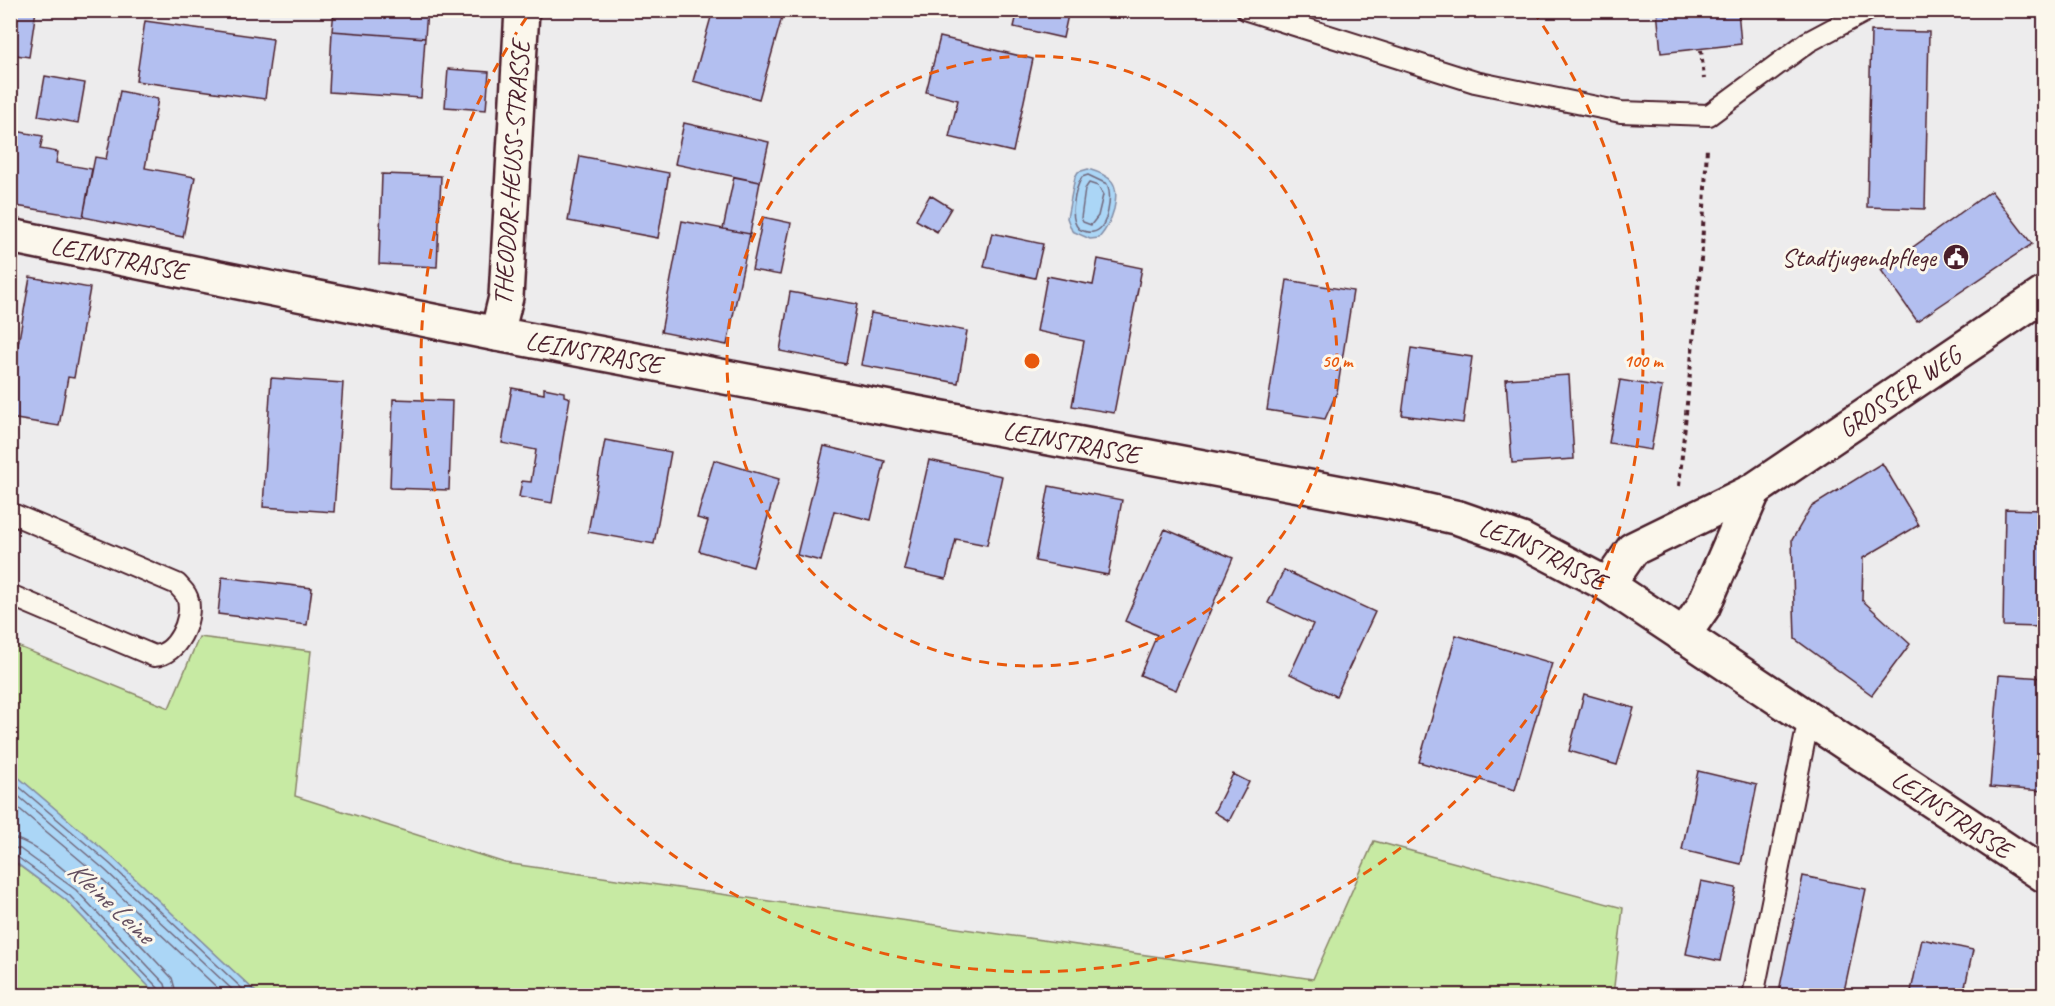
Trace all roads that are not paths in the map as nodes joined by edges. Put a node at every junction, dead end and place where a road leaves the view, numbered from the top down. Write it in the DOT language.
graph roads {
  1 [pos="522,10"];
  2 [pos="1247,10"];
  3 [pos="1868,10"];
  4 [pos="10,236"];
  5 [pos="2044,294"];
  6 [pos="497,334"];
  7 [pos="1754,490"];
  8 [pos="10,513"];
  9 [pos="1608,585"];
  10 [pos="10,595"];
  11 [pos="1683,636"];
  12 [pos="1809,718"];
  13 [pos="2044,875"];
  14 [pos="1753,996"];
  1 -- 6 [label="street, THEODOR-HEUSS-STRASSE"];
  2 -- 3 [label="lane"];
  4 -- 6 [label="street, LEINSTRASSE"];
  5 -- 7 [label="street, GROSSER WEG"];
  6 -- 9 [label="street, LEINSTRASSE"];
  7 -- 9 [label="street, GROSSER WEG"];
  7 -- 11 [label="street"];
  8 -- 10 [label="lane"];
  9 -- 11 [label="street, LEINSTRASSE"];
  11 -- 12 [label="street, LEINSTRASSE"];
  12 -- 13 [label="street, LEINSTRASSE"];
  12 -- 14 [label="lane"];
}
